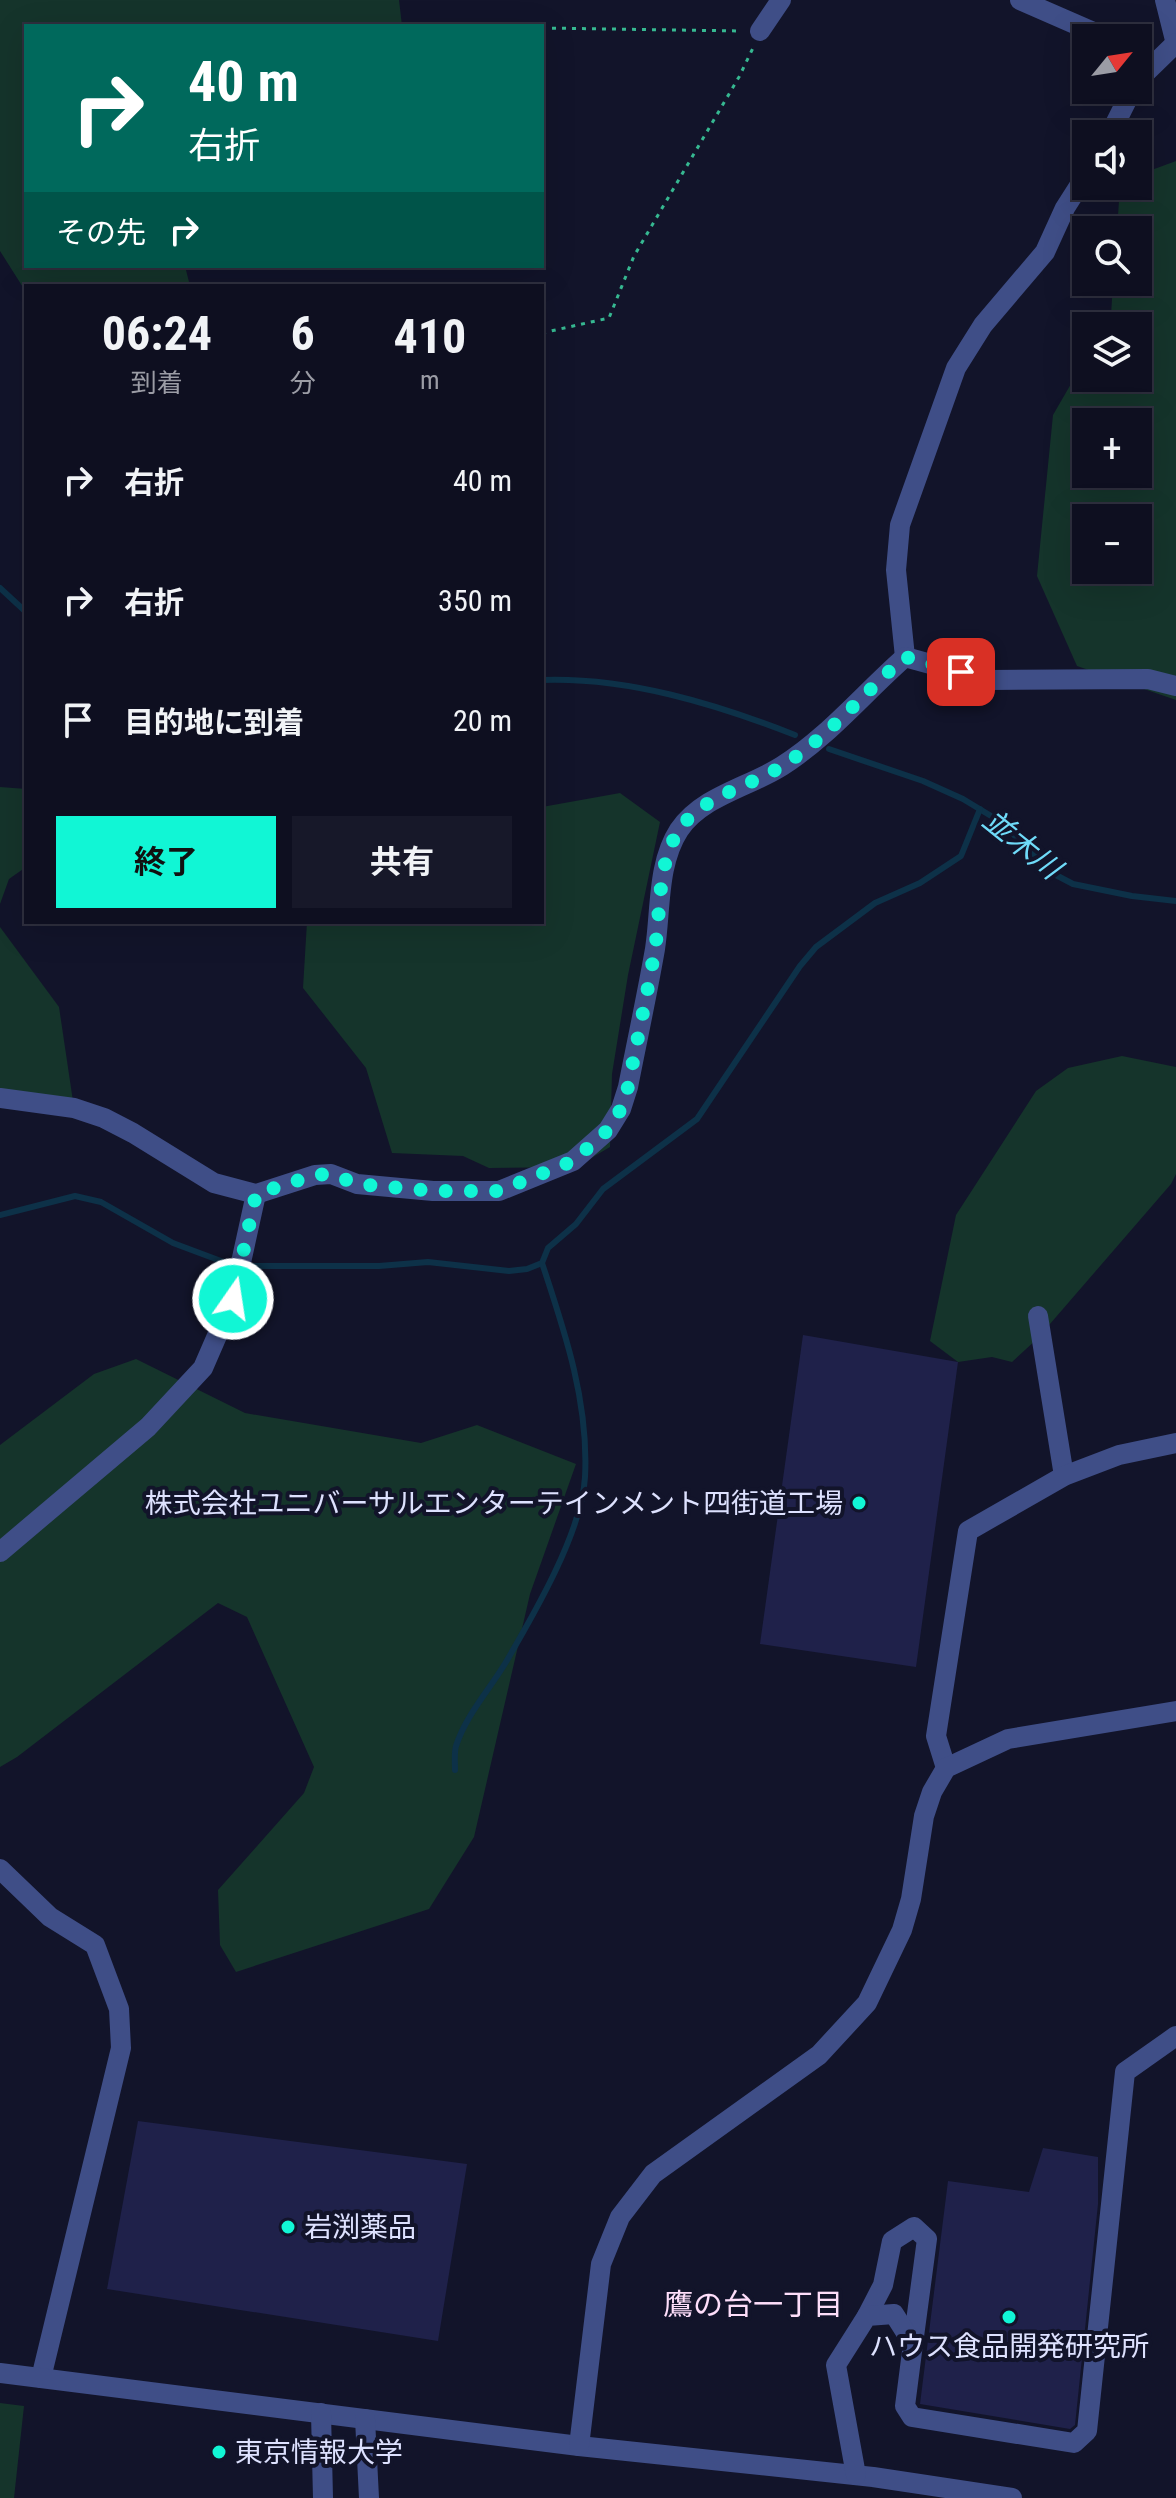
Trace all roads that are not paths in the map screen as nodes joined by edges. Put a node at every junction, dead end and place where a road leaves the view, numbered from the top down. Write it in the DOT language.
graph roads {
  1 [pos="781,0"];
  2 [pos="1020,0"];
  3 [pos="1165,0"];
  4 [pos="1075,24"];
  5 [pos="760,31"];
  6 [pos="1176,44"];
  7 [pos="1152,58"];
  8 [pos="1158,60"];
  9 [pos="1152,66"];
  10 [pos="1072,197"];
  11 [pos="905,657"];
  12 [pos="1176,686"];
  13 [pos="0,1098"];
  14 [pos="256,1194"];
  15 [pos="1038,1316"];
  16 [pos="1176,1443"];
  17 [pos="1064,1476"];
  18 [pos="0,1552"];
  19 [pos="1176,1711"];
  20 [pos="946,1768"];
  21 [pos="0,1869"];
  22 [pos="1176,2036"];
  23 [pos="867,2316"];
  24 [pos="913,2344"];
  25 [pos="0,2373"];
  26 [pos="41,2378"];
  27 [pos="321,2413"];
  28 [pos="365,2419"];
  29 [pos="579,2446"];
  30 [pos="856,2475"];
  31 [pos="323,2498"];
  32 [pos="369,2498"];
  33 [pos="1012,2498"];
  1 -- 5 [label="street"];
  2 -- 4 [label="street"];
  3 -- 6 [label="street"];
  6 -- 8 [label="street"];
  7 -- 8 [label="street"];
  8 -- 9 [label="street"];
  10 -- 11 [label="street"];
  11 -- 12 [label="street"];
  11 -- 14 [label="street"];
  13 -- 14 [label="street"];
  14 -- 18 [label="street"];
  15 -- 17 [label="street"];
  16 -- 17 [label="street"];
  17 -- 20 [label="street"];
  19 -- 20 [label="street"];
  20 -- 29 [label="street"];
  21 -- 26 [label="street"];
  22 -- 24 [label="street"];
  23 -- 24 [label="street"];
  23 -- 24 [label="street"];
  23 -- 30 [label="street"];
  25 -- 26 [label="street"];
  26 -- 27 [label="street"];
  27 -- 28 [label="street"];
  27 -- 31 [label="street"];
  28 -- 29 [label="street"];
  28 -- 32 [label="street"];
  29 -- 30 [label="street"];
  30 -- 33 [label="street"];
}
